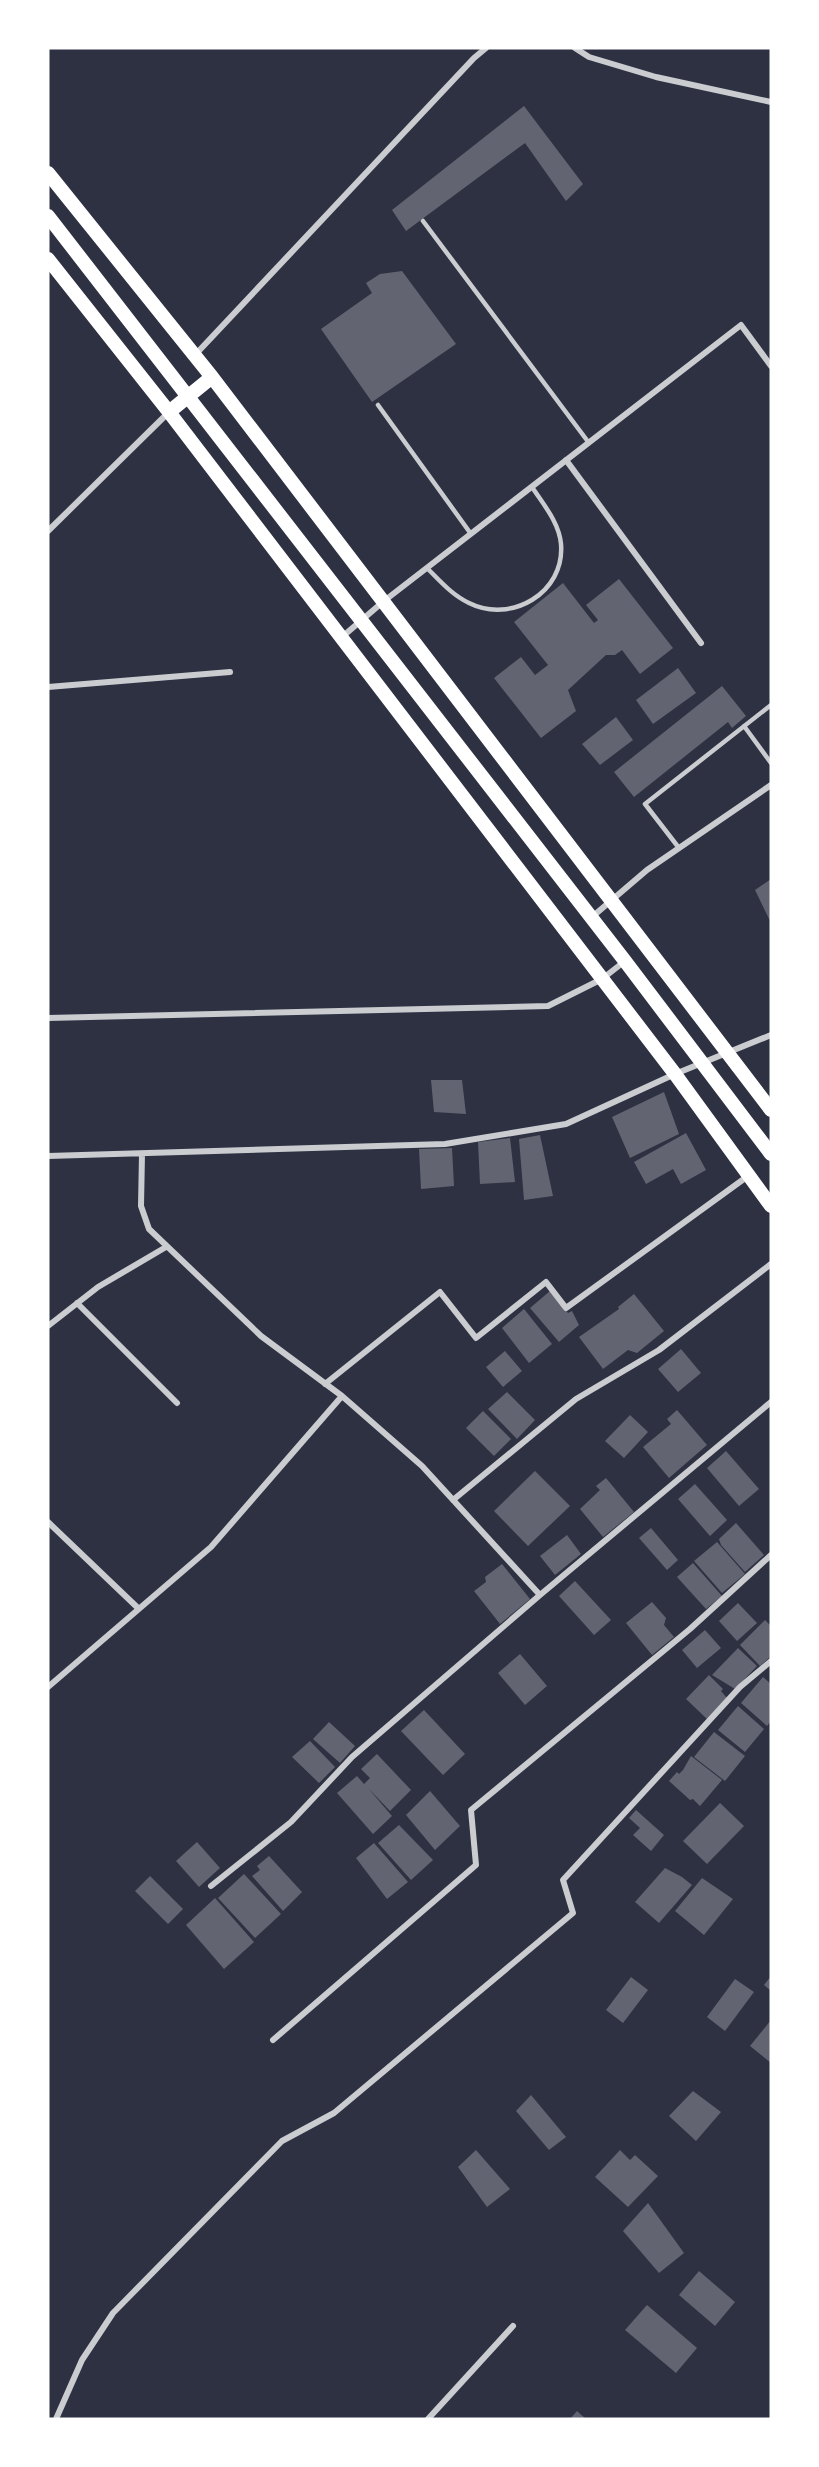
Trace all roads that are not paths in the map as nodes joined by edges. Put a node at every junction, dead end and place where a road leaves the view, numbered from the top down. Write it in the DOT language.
graph roads {
  1 [pos="486,48"];
  2 [pos="575,48"];
  3 [pos="771,102"];
  4 [pos="48,173"];
  5 [pos="48,216"];
  6 [pos="423,221"];
  7 [pos="48,259"];
  8 [pos="195,356"];
  9 [pos="771,366"];
  10 [pos="212,377"];
  11 [pos="188,397"];
  12 [pos="378,405"];
  13 [pos="169,412"];
  14 [pos="589,443"];
  15 [pos="566,460"];
  16 [pos="532,487"];
  17 [pos="48,531"];
  18 [pos="471,534"];
  19 [pos="427,568"];
  20 [pos="384,601"];
  21 [pos="362,621"];
  22 [pos="341,638"];
  23 [pos="701,643"];
  24 [pos="230,672"];
  25 [pos="48,687"];
  26 [pos="771,705"];
  27 [pos="744,726"];
  28 [pos="771,763"];
  29 [pos="771,785"];
  30 [pos="679,848"];
  31 [pos="611,899"];
  32 [pos="591,917"];
  33 [pos="625,961"];
  34 [pos="602,979"];
  35 [pos="48,1018"];
  36 [pos="771,1035"];
  37 [pos="728,1053"];
  38 [pos="703,1062"];
  39 [pos="675,1074"];
  40 [pos="771,1110"];
  41 [pos="142,1154"];
  42 [pos="771,1154"];
  43 [pos="48,1156"];
  44 [pos="749,1176"];
  45 [pos="771,1206"];
  46 [pos="166,1247"];
  47 [pos="771,1264"];
  48 [pos="77,1303"];
  49 [pos="48,1326"];
  50 [pos="325,1384"];
  51 [pos="342,1396"];
  52 [pos="771,1402"];
  53 [pos="177,1403"];
  54 [pos="453,1500"];
  55 [pos="48,1522"];
  56 [pos="771,1555"];
  57 [pos="540,1595"];
  58 [pos="139,1609"];
  59 [pos="771,1661"];
  60 [pos="48,1687"];
  61 [pos="211,1886"];
  62 [pos="273,2040"];
  63 [pos="513,2326"];
  64 [pos="56,2419"];
  65 [pos="428,2419"];
  1 -- 8 [label="street"];
  2 -- 3 [label="street"];
  4 -- 8 [label="highway"];
  5 -- 11 [label="highway"];
  6 -- 14 [label="lane"];
  7 -- 13 [label="highway"];
  8 -- 10 [label="highway"];
  9 -- 14 [label="street"];
  10 -- 11 [label="highway"];
  10 -- 20 [label="highway"];
  11 -- 13 [label="highway"];
  11 -- 21 [label="highway"];
  12 -- 18 [label="lane"];
  13 -- 17 [label="street"];
  13 -- 22 [label="highway"];
  14 -- 15 [label="street"];
  15 -- 16 [label="street"];
  15 -- 23 [label="street"];
  16 -- 18 [label="street"];
  16 -- 19 [label="lane"];
  18 -- 19 [label="street"];
  19 -- 20 [label="street"];
  20 -- 21 [label="street"];
  20 -- 31 [label="highway"];
  21 -- 22 [label="street"];
  21 -- 32 [label="highway"];
  22 -- 34 [label="highway"];
  24 -- 25 [label="street"];
  26 -- 27 [label="lane"];
  27 -- 28 [label="lane"];
  27 -- 30 [label="lane"];
  29 -- 30 [label="street"];
  30 -- 31 [label="street"];
  31 -- 32 [label="street"];
  31 -- 37 [label="highway"];
  32 -- 33 [label="highway"];
  33 -- 34 [label="street"];
  33 -- 38 [label="highway"];
  34 -- 35 [label="street"];
  34 -- 39 [label="highway"];
  36 -- 37 [label="street"];
  37 -- 38 [label="street"];
  37 -- 40 [label="highway"];
  38 -- 39 [label="street"];
  38 -- 42 [label="highway"];
  39 -- 41 [label="street"];
  39 -- 44 [label="highway"];
  41 -- 43 [label="street"];
  41 -- 46 [label="street"];
  44 -- 45 [label="highway"];
  44 -- 50 [label="street"];
  46 -- 48 [label="street"];
  46 -- 50 [label="street"];
  47 -- 54 [label="street"];
  48 -- 49 [label="street"];
  48 -- 53 [label="street"];
  50 -- 51 [label="street"];
  51 -- 54 [label="street"];
  51 -- 58 [label="street"];
  52 -- 57 [label="street"];
  54 -- 57 [label="street"];
  55 -- 58 [label="street"];
  56 -- 62 [label="street"];
  57 -- 61 [label="street"];
  58 -- 60 [label="street"];
  59 -- 64 [label="street"];
  63 -- 65 [label="street"];
}
